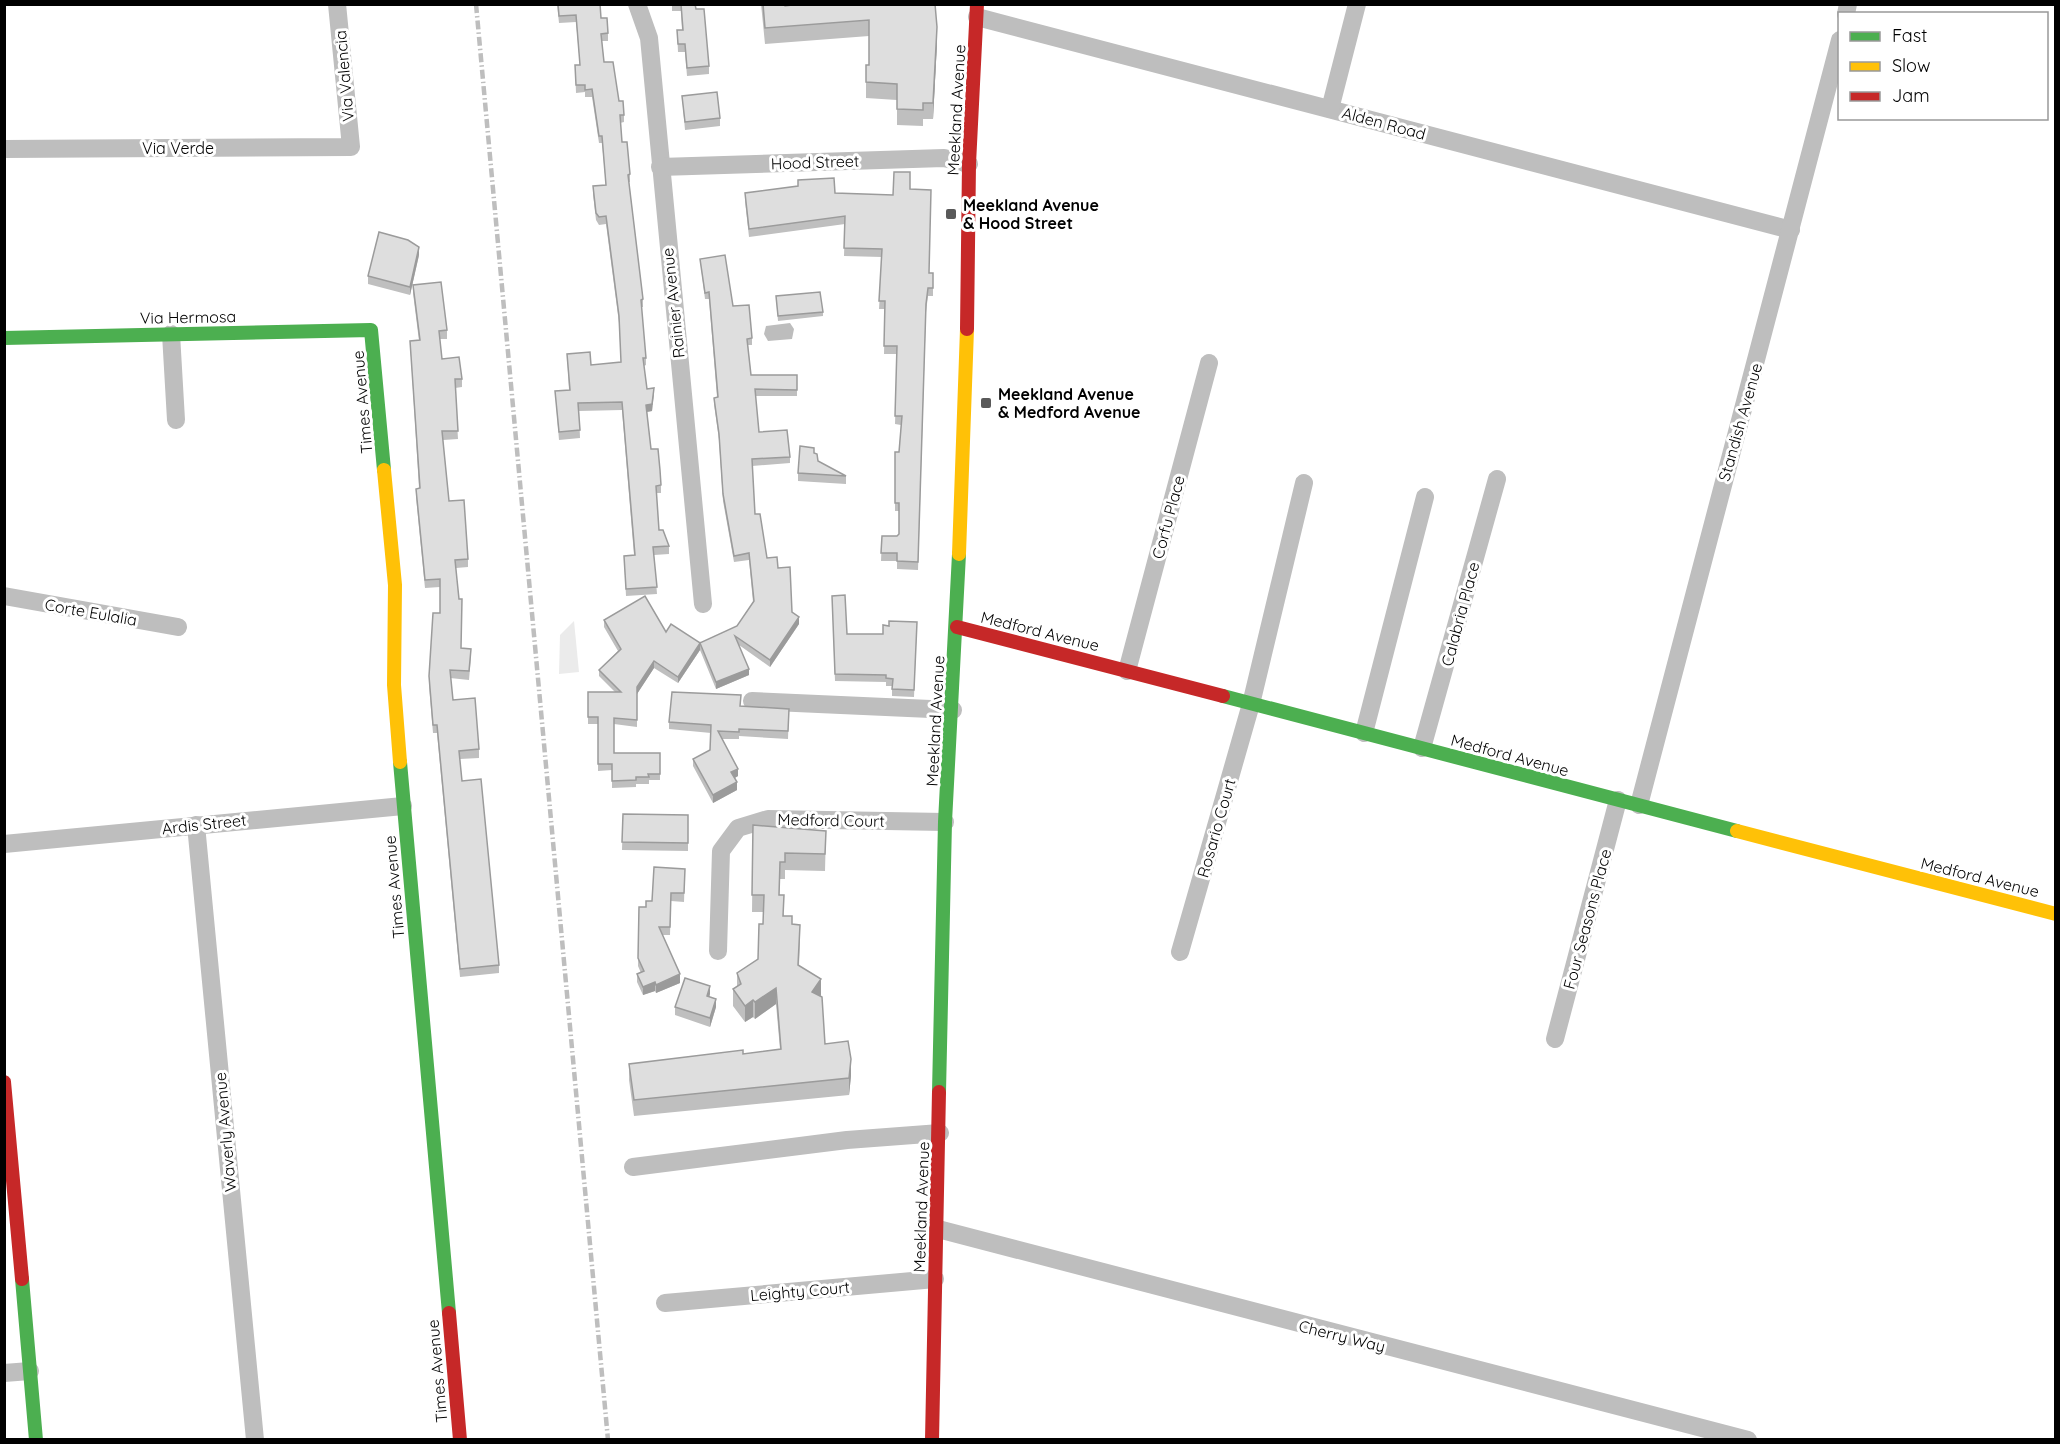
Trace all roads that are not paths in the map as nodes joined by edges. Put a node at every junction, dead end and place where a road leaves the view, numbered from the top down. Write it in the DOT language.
graph roads {
  1 [pos="337,4"];
  2 [pos="637,4"];
  3 [pos="1357,4"];
  4 [pos="977,11"];
  5 [pos="1838,44"];
  6 [pos="1330,109"];
  7 [pos="351,147"];
  8 [pos="4,149"];
  9 [pos="969,164"];
  10 [pos="660,167"];
  11 [pos="1791,230"];
  12 [pos="371,330"];
  13 [pos="171,334"];
  14 [pos="4,338"];
  15 [pos="1209,363"];
  16 [pos="176,420"];
  17 [pos="1497,479"];
  18 [pos="1304,483"];
  19 [pos="1425,496"];
  20 [pos="4,596"];
  21 [pos="704,604"];
  22 [pos="178,627"];
  23 [pos="957,627"];
  24 [pos="1127,671"];
  25 [pos="752,701"];
  26 [pos="1251,704"];
  27 [pos="953,710"];
  28 [pos="1364,733"];
  29 [pos="1422,748"];
  30 [pos="1618,800"];
  31 [pos="1639,805"];
  32 [pos="403,806"];
  33 [pos="945,822"];
  34 [pos="196,825"];
  35 [pos="4,844"];
  36 [pos="2054,908"];
  37 [pos="718,951"];
  38 [pos="1180,952"];
  39 [pos="1556,1039"];
  40 [pos="4,1082"];
  41 [pos="940,1133"];
  42 [pos="633,1167"];
  43 [pos="938,1229"];
  44 [pos="935,1280"];
  45 [pos="665,1303"];
  46 [pos="30,1371"];
  47 [pos="4,1373"];
  48 [pos="36,1440"];
  49 [pos="255,1440"];
  50 [pos="460,1440"];
  51 [pos="932,1440"];
  52 [pos="1748,1440"];
  1 -- 7 [label="street, Via Valencia"];
  2 -- 10 [label="street, Rainier Avenue"];
  3 -- 6 [label="street"];
  4 -- 6 [label="street, Alden Road"];
  4 -- 9 [label="street, Meekland Avenue"];
  5 -- 11 [label="street, Standish Avenue"];
  6 -- 11 [label="street, Alden Road"];
  7 -- 8 [label="street, Via Verde"];
  9 -- 10 [label="street, Hood Street"];
  9 -- 23 [label="street, Meekland Avenue"];
  10 -- 21 [label="street, Rainier Avenue"];
  11 -- 31 [label="street, Standish Avenue"];
  12 -- 13 [label="street, Via Hermosa"];
  12 -- 32 [label="street, Times Avenue"];
  13 -- 14 [label="street, Via Hermosa"];
  13 -- 16 [label="street"];
  15 -- 24 [label="street, Corfu Place"];
  17 -- 29 [label="street, Calabria Place"];
  18 -- 26 [label="street, Rosario Court"];
  19 -- 28 [label="street"];
  20 -- 22 [label="street, Corte Eulalia"];
  23 -- 24 [label="street, Medford Avenue"];
  23 -- 27 [label="street, Meekland Avenue"];
  24 -- 26 [label="street, Medford Avenue"];
  25 -- 27 [label="street"];
  26 -- 28 [label="street, Medford Avenue"];
  26 -- 38 [label="street, Rosario Court"];
  27 -- 33 [label="street, Meekland Avenue"];
  28 -- 29 [label="street, Medford Avenue"];
  29 -- 30 [label="street, Medford Avenue"];
  30 -- 31 [label="street, Medford Avenue"];
  30 -- 39 [label="street, Four Seasons Place"];
  31 -- 36 [label="street, Medford Avenue"];
  32 -- 34 [label="street, Ardis Street"];
  32 -- 50 [label="street, Times Avenue"];
  33 -- 37 [label="street, Medford Court"];
  33 -- 41 [label="street, Meekland Avenue"];
  34 -- 35 [label="street, Ardis Street"];
  34 -- 49 [label="street, Waverly Avenue"];
  40 -- 46 [label="street"];
  41 -- 42 [label="street"];
  41 -- 43 [label="street, Meekland Avenue"];
  43 -- 44 [label="street, Meekland Avenue"];
  43 -- 52 [label="street, Cherry Way"];
  44 -- 45 [label="street, Leighty Court"];
  44 -- 51 [label="street, Meekland Avenue"];
  46 -- 47 [label="street"];
  46 -- 48 [label="street"];
}
